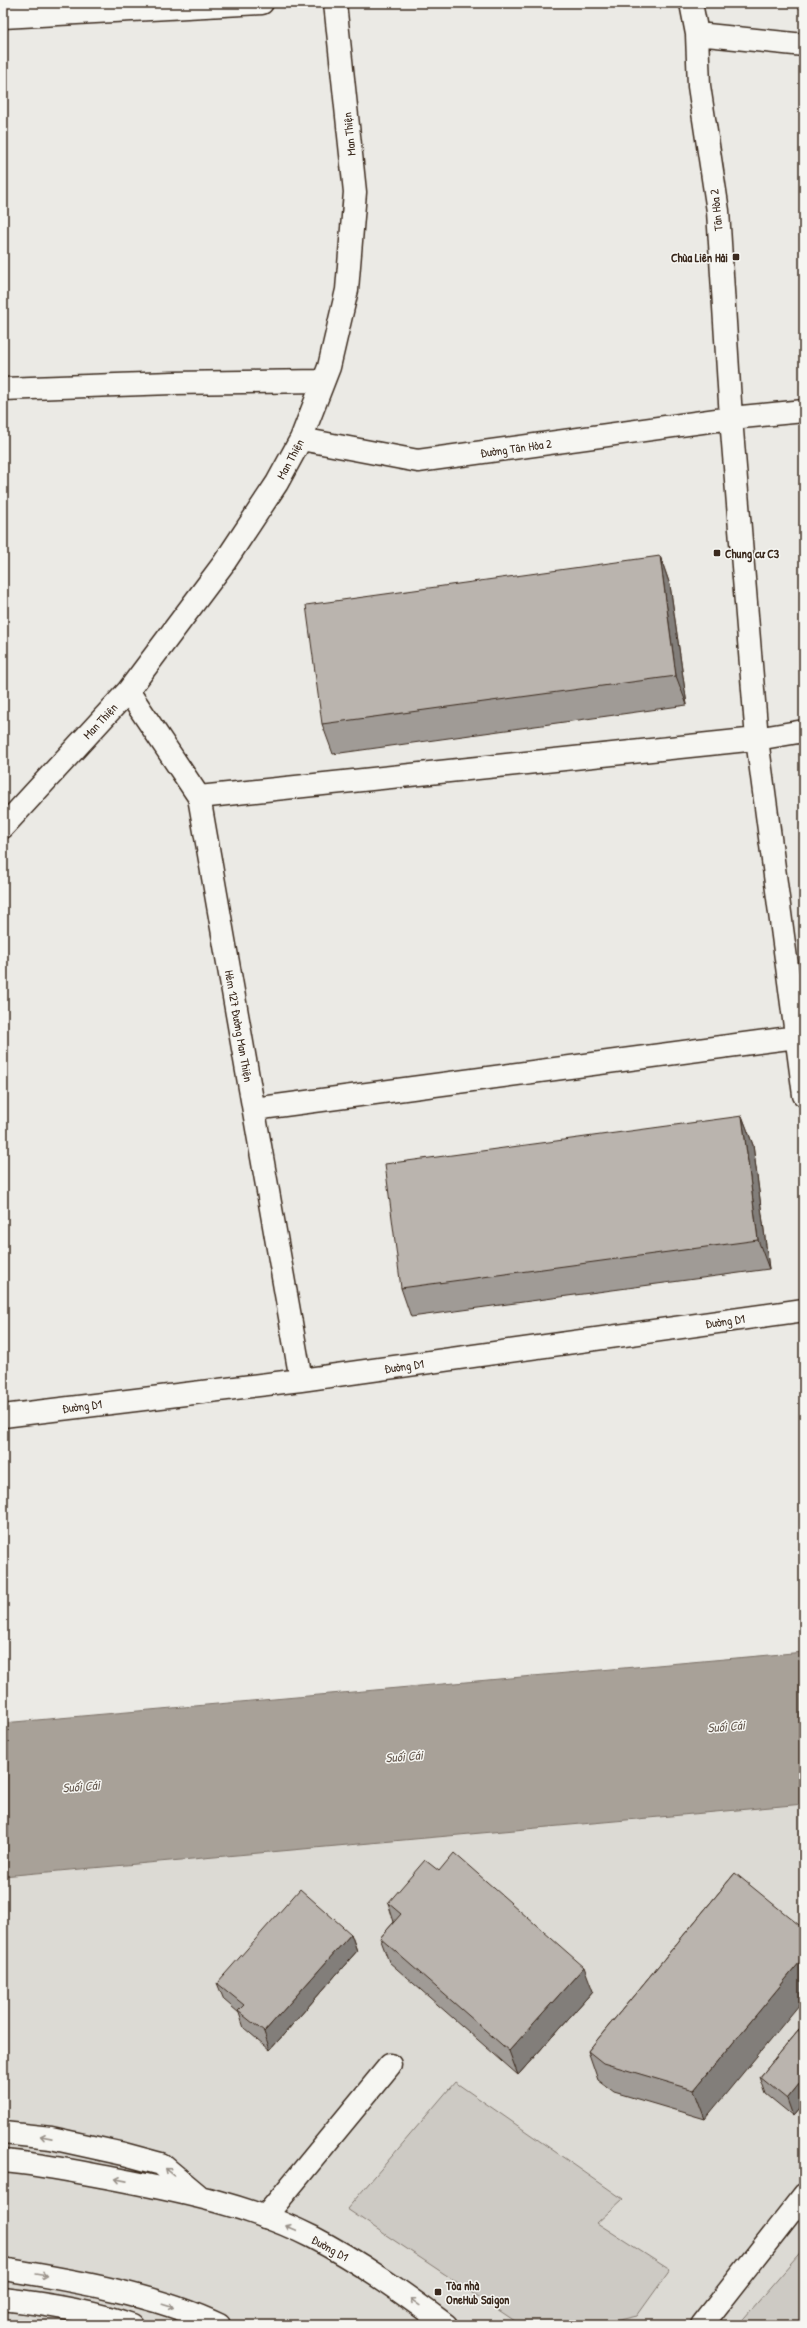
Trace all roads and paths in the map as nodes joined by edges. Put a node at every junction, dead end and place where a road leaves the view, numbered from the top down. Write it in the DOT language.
graph roads {
  1 [pos="262,3"];
  2 [pos="334,3"];
  3 [pos="691,3"];
  4 [pos="3,17"];
  5 [pos="697,34"];
  6 [pos="804,45"];
  7 [pos="323,381"];
  8 [pos="3,389"];
  9 [pos="804,411"];
  10 [pos="731,418"];
  11 [pos="301,439"];
  12 [pos="128,691"];
  13 [pos="804,732"];
  14 [pos="757,739"];
  15 [pos="199,797"];
  16 [pos="3,827"];
  17 [pos="800,1036"];
  18 [pos="804,1095"];
  19 [pos="254,1109"];
  20 [pos="804,1310"];
  21 [pos="301,1380"];
  22 [pos="3,1416"];
  23 [pos="390,2065"];
  24 [pos="3,2133"];
  25 [pos="3,2161"];
  26 [pos="804,2195"];
  27 [pos="200,2197"];
  28 [pos="265,2217"];
  29 [pos="3,2269"];
  30 [pos="3,2299"];
  31 [pos="132,2325"];
  32 [pos="219,2325"];
  33 [pos="446,2325"];
  34 [pos="702,2325"];
  1 -- 4 [label="street"];
  2 -- 7 [label="street, Man Thiện"];
  3 -- 5 [label="street, Tân Hòa 2"];
  5 -- 6 [label="street"];
  5 -- 10 [label="street, Tân Hòa 2"];
  7 -- 8 [label="street"];
  7 -- 11 [label="street, Man Thiện"];
  9 -- 10 [label="street, Đường Tân Hòa 2"];
  10 -- 11 [label="street, Đường Tân Hòa 2"];
  10 -- 14 [label="street, Tân Hòa 2"];
  11 -- 12 [label="street, Man Thiện"];
  12 -- 15 [label="street, Hẻm 127 Đường Man Thiện"];
  12 -- 16 [label="street, Man Thiện"];
  13 -- 14 [label="street"];
  14 -- 15 [label="street"];
  14 -- 17 [label="street, Tân Hòa 2"];
  15 -- 19 [label="street, Hẻm 127 Đường Man Thiện"];
  17 -- 18 [label="street, Tân Hòa 2"];
  17 -- 19 [label="street"];
  19 -- 21 [label="street, Hẻm 127 Đường Man Thiện"];
  20 -- 21 [label="street, Đường D1"];
  21 -- 22 [label="street, Đường D1"];
  23 -- 28 [label="street"];
  27 -- 24 [label="street, Đường D1, one-way"];
  27 -- 25 [label="street, Đường D1, one-way"];
  26 -- 34 [label="street"];
  27 -- 28 [label="street, Đường D1"];
  33 -- 28 [label="street, Đường D1, one-way"];
  29 -- 32 [label="street, one-way"];
  30 -- 31 [label="street"];
}
